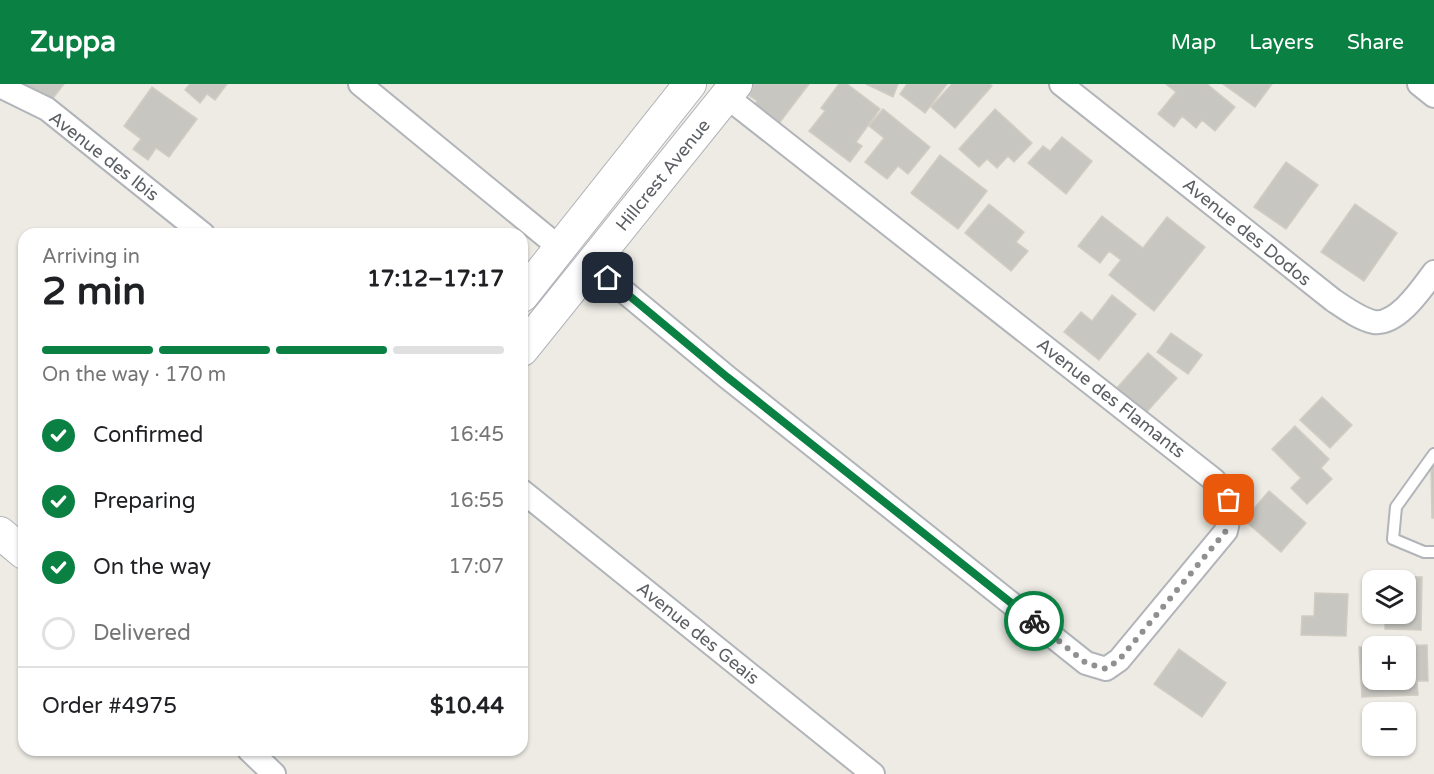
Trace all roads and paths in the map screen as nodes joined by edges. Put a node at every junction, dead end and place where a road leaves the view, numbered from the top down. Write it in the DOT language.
graph roads {
  1 [pos="360,84"];
  2 [pos="690,84"];
  3 [pos="1061,84"];
  4 [pos="1419,84"];
  5 [pos="0,86"];
  6 [pos="731,91"];
  7 [pos="1434,96"];
  8 [pos="196,228"];
  9 [pos="560,248"];
  10 [pos="591,264"];
  11 [pos="1434,272"];
  12 [pos="528,288"];
  13 [pos="528,343"];
  14 [pos="1434,454"];
  15 [pos="528,496"];
  16 [pos="0,533"];
  17 [pos="18,548"];
  18 [pos="1434,552"];
  19 [pos="255,756"];
  20 [pos="274,774"];
  21 [pos="873,774"];
  1 -- 9 [label="street"];
  2 -- 9 [label="main road, Hillcrest Avenue"];
  3 -- 11 [label="street, Avenue des Dodos"];
  4 -- 7 [label="street"];
  5 -- 8 [label="street, Avenue des Ibis"];
  6 -- 10 [label="main road, Hillcrest Avenue"];
  6 -- 10 [label="street, Avenue des Flamants"];
  9 -- 12 [label="main road, Hillcrest Avenue"];
  10 -- 13 [label="main road, Hillcrest Avenue"];
  14 -- 18 [label="lane"];
  15 -- 21 [label="street, Avenue des Geais"];
  16 -- 17 [label="main road"];
  19 -- 20 [label="street"];
}
